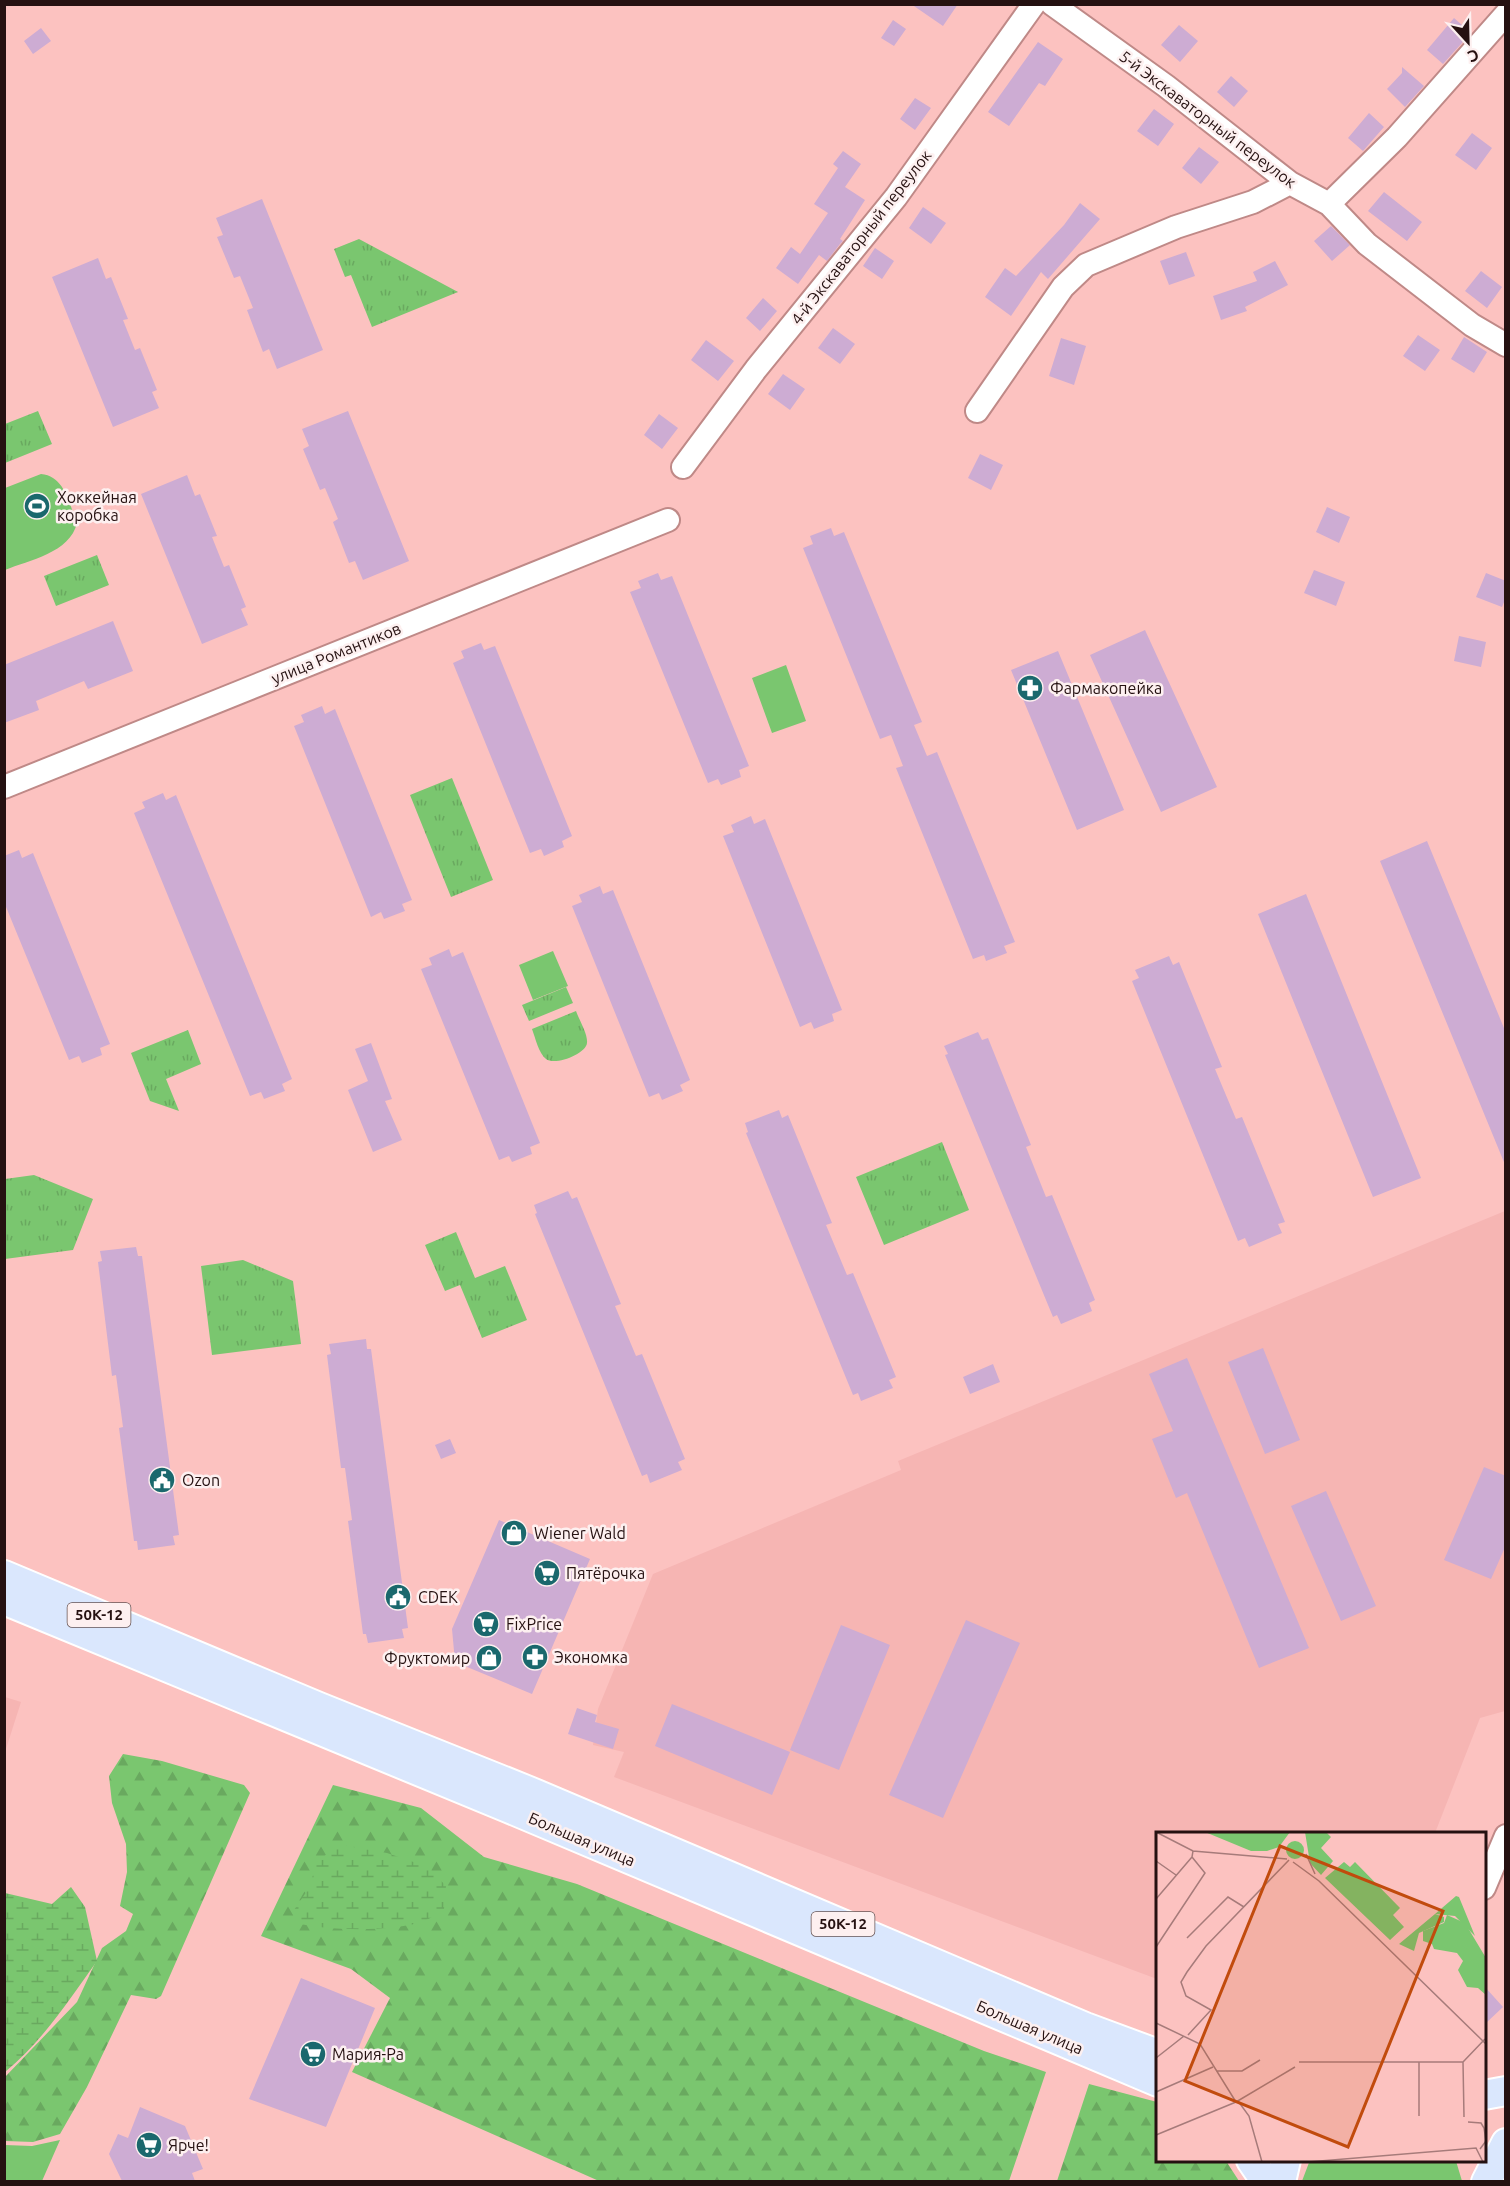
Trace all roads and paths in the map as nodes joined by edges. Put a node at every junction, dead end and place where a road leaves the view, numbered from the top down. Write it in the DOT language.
graph roads {
  1 [pos="1052,4"];
  2 [pos="1024,8"];
  3 [pos="1506,14"];
  4 [pos="1290,183"];
  5 [pos="1329,204"];
  6 [pos="1506,345"];
  7 [pos="977,411"];
  8 [pos="683,467"];
  9 [pos="668,520"];
  10 [pos="4,787"];
  11 [pos="4,1575"];
  12 [pos="4,1600"];
  13 [pos="315,1717"];
  14 [pos="1506,1836"];
  15 [pos="1486,1886"];
  16 [pos="1156,2053"];
  17 [pos="1156,2081"];
  18 [pos="1506,2091"];
  19 [pos="1486,2095"];
  20 [pos="1506,2142"];
  21 [pos="1252,2162"];
  22 [pos="1286,2162"];
  23 [pos="1475,2162"];
  24 [pos="1266,2181"];
  25 [pos="1281,2181"];
  26 [pos="1480,2181"];
  27 [pos="1486,2181"];
  1 -- 4 [label="street, 5-й Экскаваторный переулок"];
  2 -- 8 [label="street, 4-й Экскаваторный переулок"];
  3 -- 5 [label="street"];
  4 -- 5 [label="street, 5-й Экскаваторный переулок"];
  4 -- 7 [label="street"];
  5 -- 6 [label="street, 5-й Экскаваторный переулок"];
  9 -- 10 [label="street, улица Романтиков"];
  11 -- 13 [label="main road, Большая улица / 50К-12"];
  12 -- 13 [label="main road, Большая улица"];
  13 -- 16 [label="main road, Большая улица / 50К-12"];
  13 -- 17 [label="main road, Большая улица"];
  14 -- 15 [label="street"];
  18 -- 19 [label="main road"];
  20 -- 27 [label="main road"];
  21 -- 24 [label="main road"];
  22 -- 25 [label="main road"];
  23 -- 26 [label="main road"];
}
